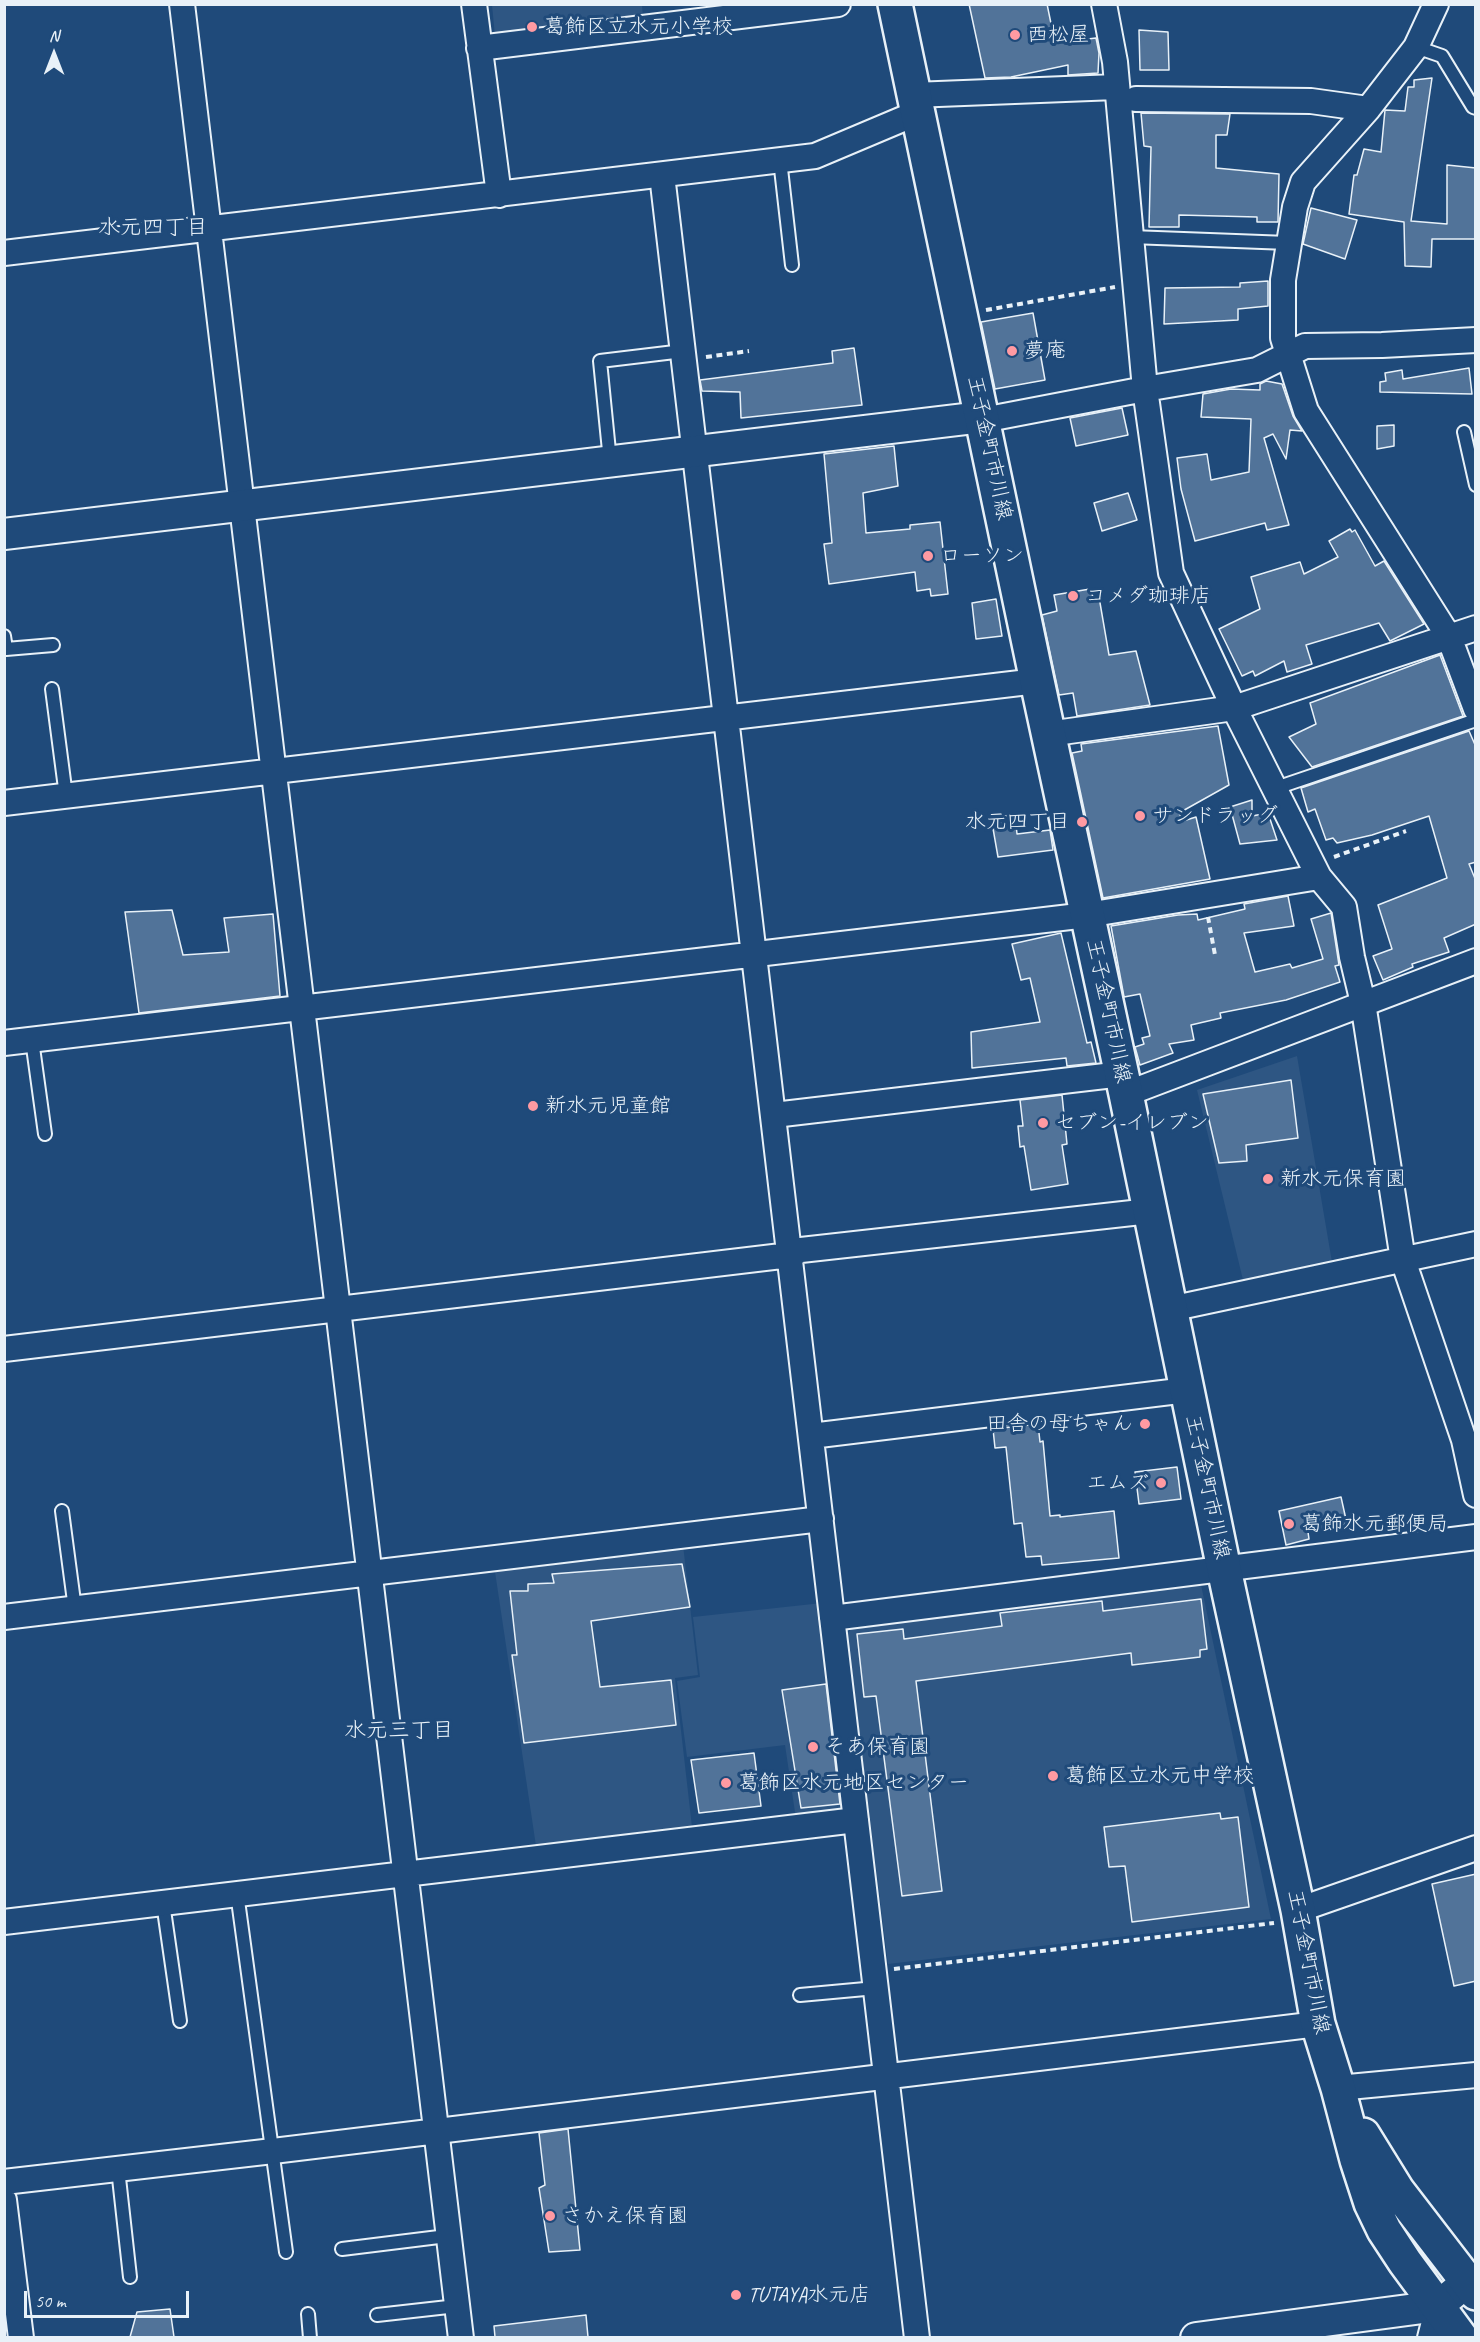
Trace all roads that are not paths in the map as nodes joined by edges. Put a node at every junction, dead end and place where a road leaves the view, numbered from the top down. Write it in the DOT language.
graph roads {
  1 [pos="182,4"];
  2 [pos="474,4"];
  3 [pos="838,4"];
  4 [pos="895,4"];
  5 [pos="1104,4"];
  6 [pos="1436,4"];
  7 [pos="1416,47"];
  8 [pos="478,48"];
  9 [pos="1126,93"];
  10 [pos="915,104"];
  11 [pos="1476,108"];
  12 [pos="1368,109"];
  13 [pos="780,160"];
  14 [pos="662,175"];
  15 [pos="499,195"];
  16 [pos="210,229"];
  17 [pos="1131,237"];
  18 [pos="1288,243"];
  19 [pos="4,253"];
  20 [pos="792,264"];
  21 [pos="1476,340"];
  22 [pos="689,354"];
  23 [pos="1287,354"];
  24 [pos="1145,388"];
  25 [pos="982,418"];
  26 [pos="1464,432"];
  27 [pos="693,451"];
  28 [pos="610,462"];
  29 [pos="1476,485"];
  30 [pos="242,505"];
  31 [pos="4,534"];
  32 [pos="1476,628"];
  33 [pos="4,636"];
  34 [pos="1449,636"];
  35 [pos="53,645"];
  36 [pos="1037,681"];
  37 [pos="52,689"];
  38 [pos="1234,708"];
  39 [pos="1476,709"];
  40 [pos="726,717"];
  41 [pos="1476,720"];
  42 [pos="1048,734"];
  43 [pos="275,771"];
  44 [pos="1275,788"];
  45 [pos="66,796"];
  46 [pos="4,803"];
  47 [pos="1316,871"];
  48 [pos="1088,915"];
  49 [pos="754,954"];
  50 [pos="1476,961"];
  51 [pos="1363,1003"];
  52 [pos="301,1007"];
  53 [pos="32,1040"];
  54 [pos="4,1043"];
  55 [pos="1124,1084"];
  56 [pos="774,1114"];
  57 [pos="45,1134"];
  58 [pos="1150,1211"];
  59 [pos="1476,1244"];
  60 [pos="790,1255"];
  61 [pos="1403,1260"];
  62 [pos="1170,1309"];
  63 [pos="339,1310"];
  64 [pos="4,1349"];
  65 [pos="1187,1390"];
  66 [pos="811,1436"];
  67 [pos="1476,1495"];
  68 [pos="62,1511"];
  69 [pos="820,1519"];
  70 [pos="1476,1538"];
  71 [pos="1224,1569"];
  72 [pos="371,1574"];
  73 [pos="75,1609"];
  74 [pos="4,1617"];
  75 [pos="832,1617"];
  76 [pos="855,1820"];
  77 [pos="1476,1848"];
  78 [pos="404,1874"];
  79 [pos="237,1893"];
  80 [pos="163,1903"];
  81 [pos="1289,1916"];
  82 [pos="4,1922"];
  83 [pos="880,1979"];
  84 [pos="800,1995"];
  85 [pos="180,2021"];
  86 [pos="1318,2024"];
  87 [pos="1476,2075"];
  88 [pos="887,2077"];
  89 [pos="1338,2088"];
  90 [pos="435,2130"];
  91 [pos="273,2151"];
  92 [pos="118,2169"];
  93 [pos="4,2182"];
  94 [pos="4,2200"];
  95 [pos="447,2236"];
  96 [pos="342,2249"];
  97 [pos="286,2252"];
  98 [pos="130,2277"];
  99 [pos="1471,2287"];
  100 [pos="1438,2306"];
  101 [pos="457,2307"];
  102 [pos="308,2314"];
  103 [pos="377,2315"];
  104 [pos="21,2337"];
  105 [pos="310,2337"];
  106 [pos="461,2337"];
  107 [pos="917,2337"];
  108 [pos="1196,2337"];
  109 [pos="1430,2337"];
  110 [pos="1461,2337"];
  1 -- 16 [label="street"];
  2 -- 8 [label="street"];
  3 -- 8 [label="street"];
  4 -- 10 [label="main road, 王子金町市川線"];
  5 -- 9 [label="street"];
  6 -- 7 [label="street"];
  7 -- 11 [label="lane"];
  7 -- 12 [label="street"];
  8 -- 15 [label="street"];
  9 -- 10 [label="street"];
  9 -- 12 [label="street"];
  9 -- 17 [label="street"];
  10 -- 13 [label="street"];
  10 -- 25 [label="main road, 王子金町市川線"];
  12 -- 18 [label="street"];
  13 -- 14 [label="street"];
  13 -- 20 [label="lane"];
  14 -- 15 [label="street"];
  14 -- 22 [label="street"];
  15 -- 16 [label="street"];
  16 -- 19 [label="street"];
  16 -- 30 [label="street"];
  17 -- 18 [label="lane"];
  17 -- 24 [label="street"];
  18 -- 23 [label="street"];
  21 -- 23 [label="street"];
  22 -- 27 [label="street"];
  22 -- 28 [label="lane"];
  23 -- 24 [label="street"];
  23 -- 34 [label="street"];
  24 -- 25 [label="street"];
  24 -- 38 [label="street"];
  25 -- 27 [label="street"];
  25 -- 36 [label="main road, 王子金町市川線"];
  26 -- 29 [label="lane"];
  27 -- 28 [label="street"];
  27 -- 40 [label="street"];
  28 -- 30 [label="street"];
  30 -- 31 [label="street"];
  30 -- 43 [label="street"];
  32 -- 34 [label="street"];
  33 -- 35 [label="lane"];
  34 -- 38 [label="street"];
  34 -- 39 [label="street"];
  36 -- 40 [label="street"];
  36 -- 42 [label="main road, 王子金町市川線"];
  37 -- 45 [label="lane"];
  38 -- 42 [label="street"];
  38 -- 44 [label="street"];
  40 -- 43 [label="street"];
  40 -- 49 [label="street"];
  41 -- 44 [label="lane"];
  42 -- 48 [label="main road, 王子金町市川線"];
  43 -- 45 [label="street"];
  43 -- 52 [label="street"];
  44 -- 47 [label="street"];
  45 -- 46 [label="street"];
  47 -- 48 [label="street"];
  47 -- 51 [label="street"];
  48 -- 49 [label="street"];
  48 -- 55 [label="main road, 王子金町市川線"];
  49 -- 52 [label="street"];
  49 -- 56 [label="street"];
  50 -- 51 [label="street"];
  51 -- 55 [label="street"];
  51 -- 61 [label="street"];
  52 -- 53 [label="street"];
  52 -- 63 [label="street"];
  53 -- 54 [label="street"];
  53 -- 57 [label="lane"];
  55 -- 56 [label="street"];
  55 -- 58 [label="main road, 王子金町市川線"];
  56 -- 60 [label="street"];
  58 -- 60 [label="street"];
  58 -- 62 [label="main road, 王子金町市川線"];
  59 -- 61 [label="street"];
  60 -- 63 [label="street"];
  60 -- 66 [label="street"];
  61 -- 62 [label="street"];
  61 -- 67 [label="street"];
  62 -- 65 [label="main road, 王子金町市川線"];
  63 -- 64 [label="street"];
  63 -- 72 [label="street"];
  65 -- 66 [label="street"];
  65 -- 71 [label="main road, 王子金町市川線"];
  66 -- 69 [label="street"];
  68 -- 73 [label="lane"];
  69 -- 72 [label="street"];
  69 -- 75 [label="street"];
  70 -- 71 [label="street"];
  71 -- 75 [label="street"];
  71 -- 81 [label="main road, 王子金町市川線"];
  72 -- 73 [label="street"];
  72 -- 78 [label="street"];
  73 -- 74 [label="street"];
  75 -- 76 [label="street"];
  76 -- 78 [label="street"];
  76 -- 83 [label="street"];
  77 -- 81 [label="street"];
  78 -- 79 [label="street"];
  78 -- 90 [label="street"];
  79 -- 80 [label="street"];
  79 -- 91 [label="lane"];
  80 -- 82 [label="street"];
  80 -- 85 [label="lane"];
  81 -- 86 [label="main road, 王子金町市川線"];
  83 -- 84 [label="lane"];
  83 -- 88 [label="street"];
  86 -- 88 [label="street"];
  86 -- 89 [label="main road, 王子金町市川線"];
  87 -- 89 [label="street"];
  88 -- 90 [label="street"];
  88 -- 107 [label="street"];
  89 -- 99 [label="main road, 王子金町市川線"];
  89 -- 100 [label="main road, 王子金町市川線"];
  90 -- 91 [label="street"];
  90 -- 95 [label="street"];
  91 -- 92 [label="street"];
  91 -- 97 [label="lane"];
  92 -- 93 [label="street"];
  92 -- 98 [label="lane"];
  94 -- 104 [label="street"];
  95 -- 96 [label="lane"];
  95 -- 101 [label="street"];
  99 -- 100 [label="street"];
  100 -- 108 [label="street"];
  100 -- 109 [label="street"];
  100 -- 110 [label="main road, 王子金町市川線"];
  101 -- 103 [label="lane"];
  101 -- 106 [label="street"];
  102 -- 105 [label="lane"];
}
